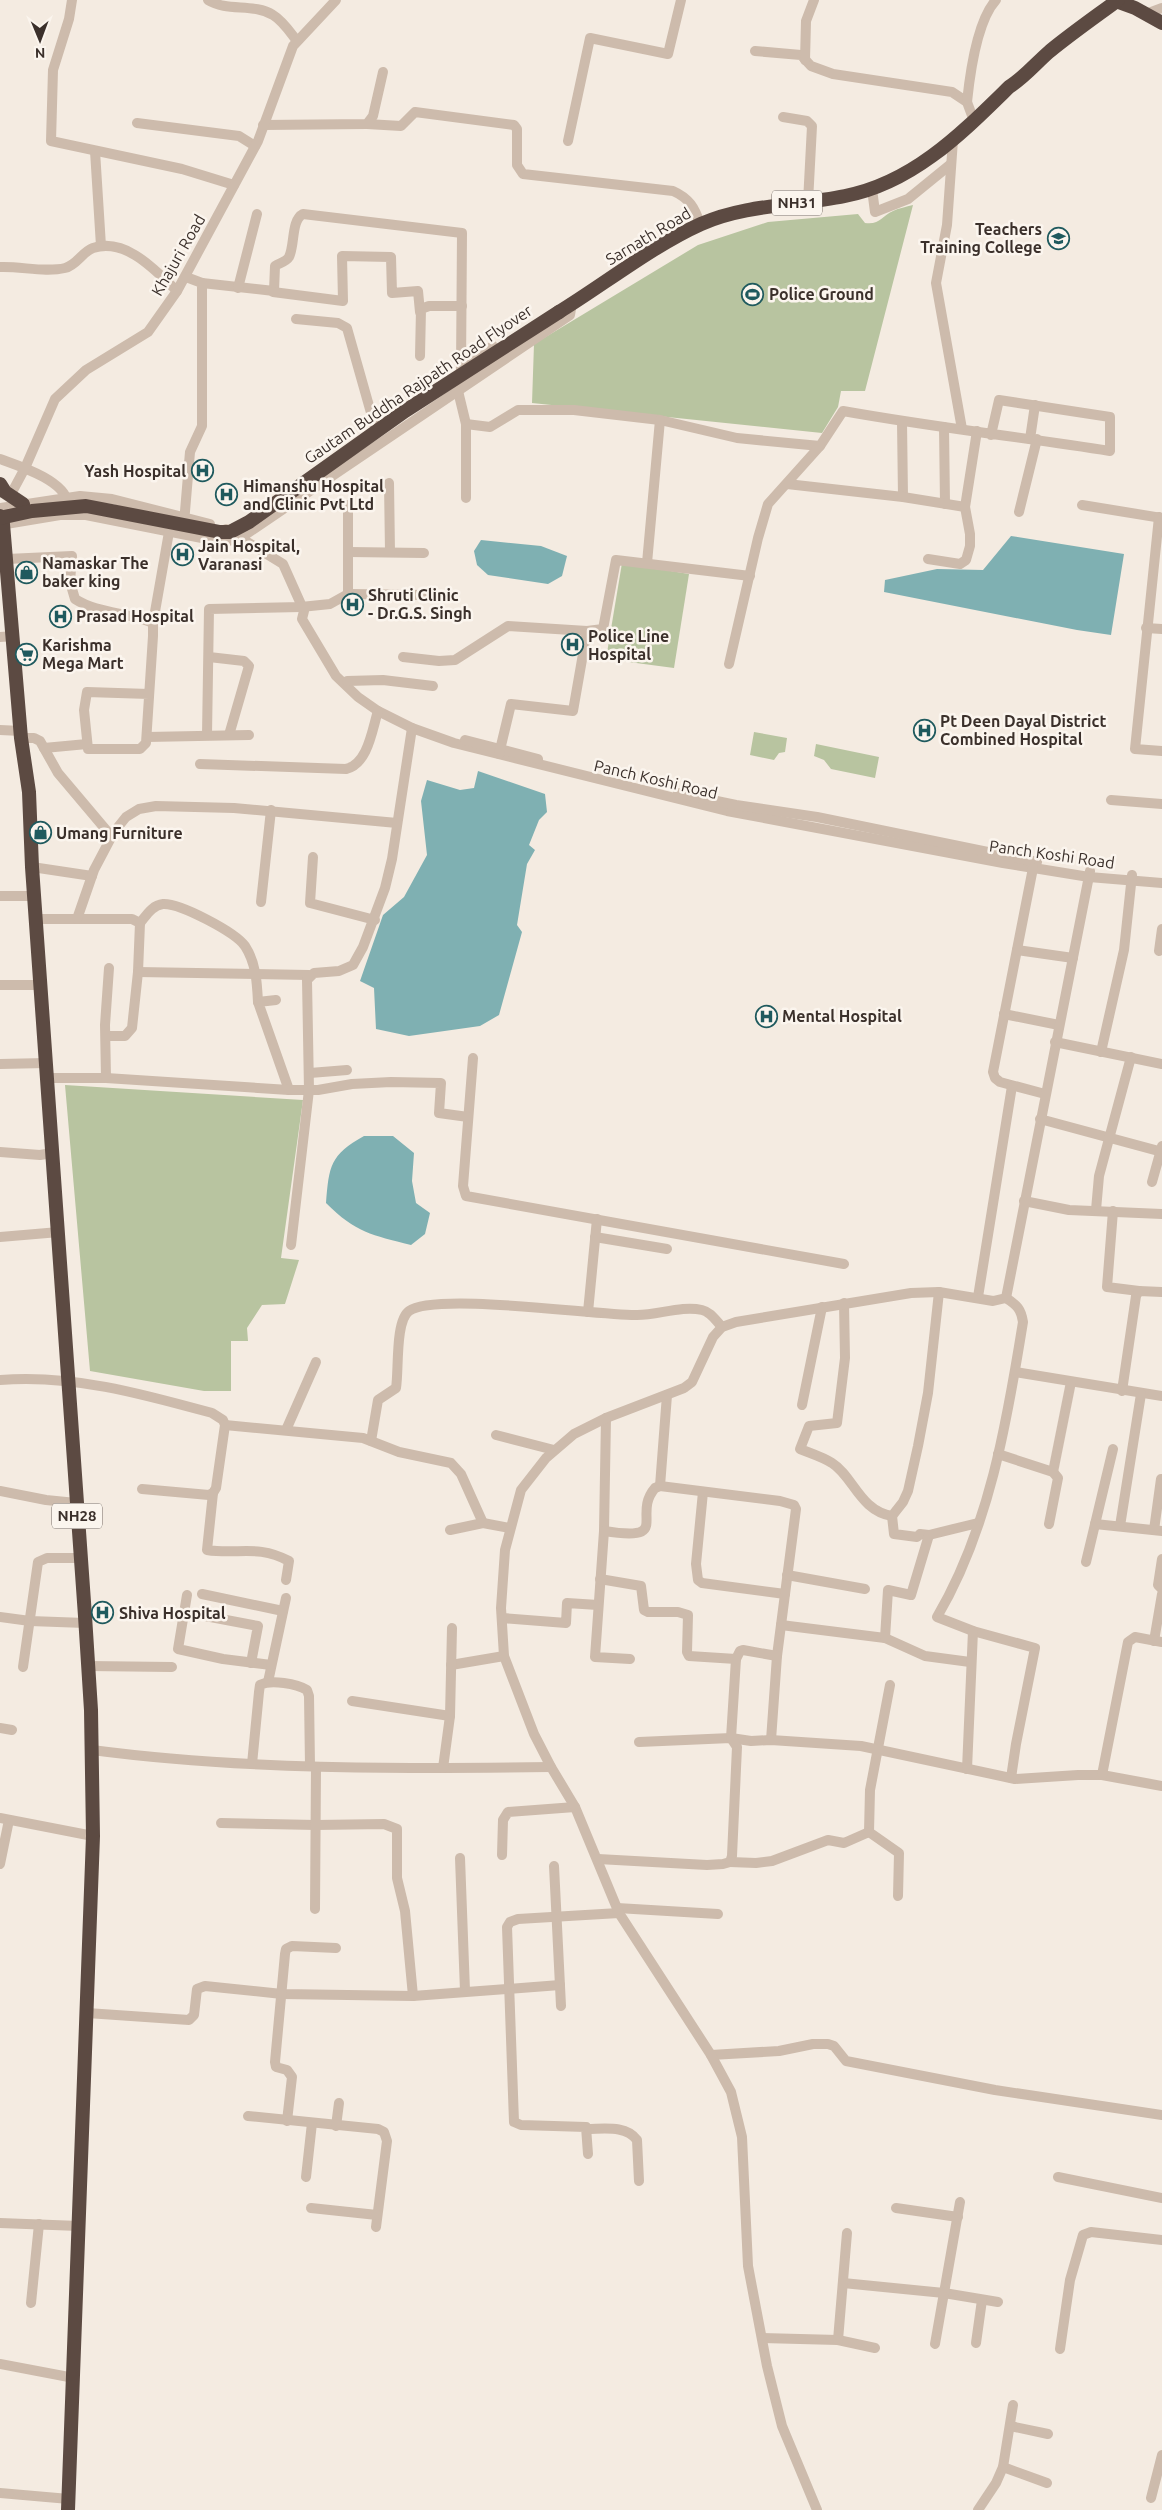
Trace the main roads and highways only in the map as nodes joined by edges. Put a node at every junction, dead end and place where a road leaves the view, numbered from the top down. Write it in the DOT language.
graph roads {
  1 [pos="1123,3"];
  2 [pos="1162,23"];
  3 [pos="572,304"];
  4 [pos="0,484"];
  5 [pos="23,504"];
  6 [pos="1,521"];
  7 [pos="7,636"];
  8 [pos="69,2504"];
  1 -- 2 [label="highway"];
  1 -- 3 [label="highway, Sarnath Road / NH31"];
  3 -- 6 [label="highway, Gautam Buddha Rajpath Road Flyover / NH31, bridge"];
  4 -- 5 [label="highway"];
  6 -- 7 [label="highway, NH28"];
  7 -- 8 [label="highway, NH28"];
}
